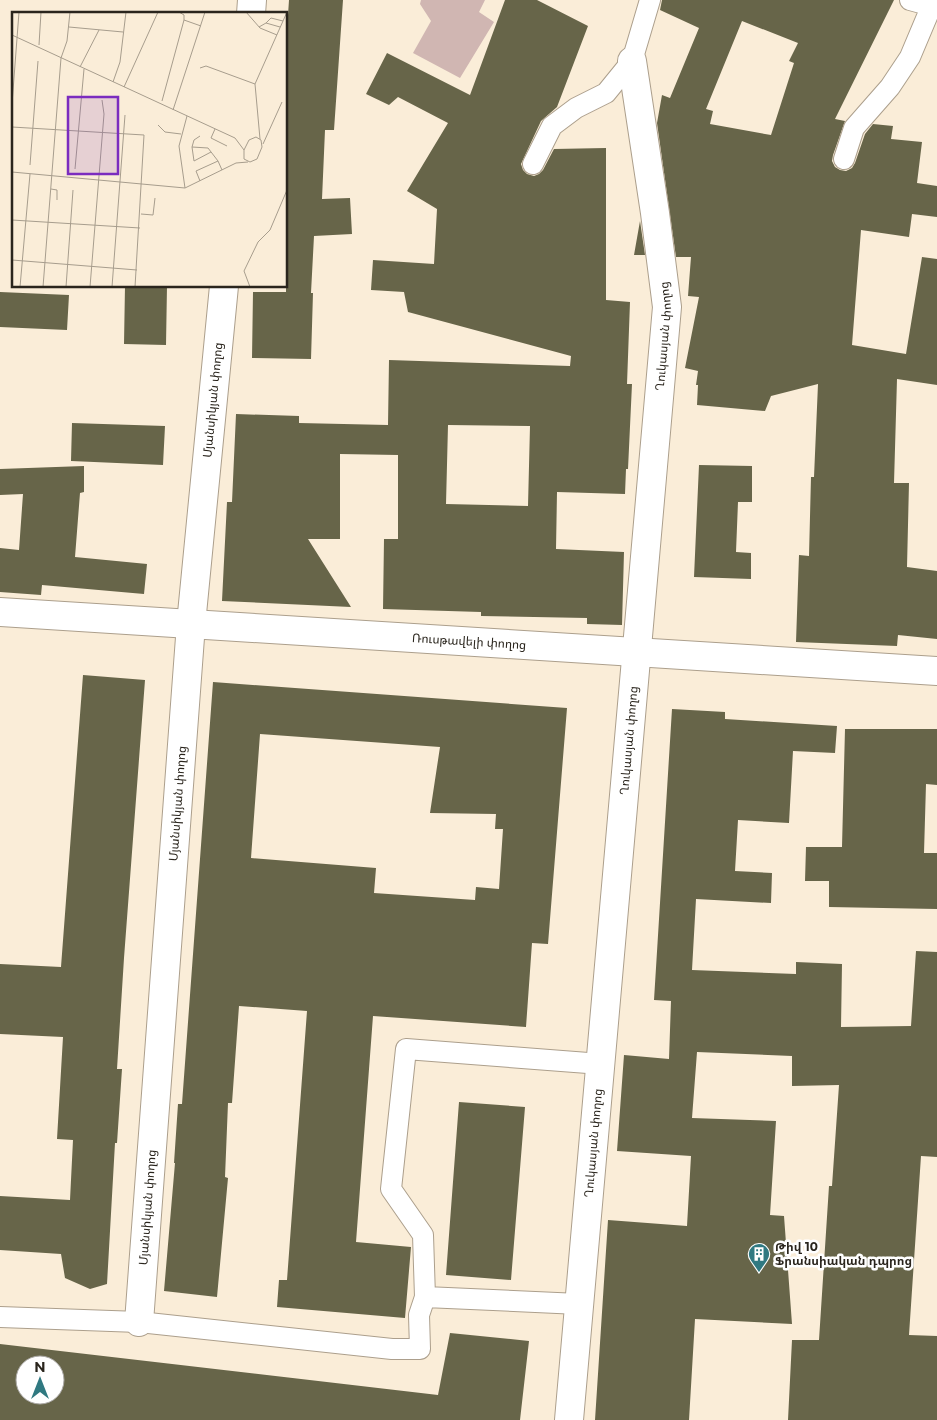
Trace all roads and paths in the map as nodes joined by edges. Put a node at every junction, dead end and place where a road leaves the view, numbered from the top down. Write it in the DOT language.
graph roads {
  1 [pos="650,0"];
  2 [pos="910,0"];
  3 [pos="933,3"];
  4 [pos="632,61"];
  5 [pos="844,159"];
  6 [pos="533,164"];
  7 [pos="224,288"];
  8 [pos="0,612"];
  9 [pos="191,624"];
  10 [pos="637,652"];
  11 [pos="937,671"];
  12 [pos="601,1064"];
  13 [pos="425,1296"];
  14 [pos="579,1304"];
  15 [pos="0,1317"];
  16 [pos="139,1322"];
  17 [pos="569,1420"];
  1 -- 4 [label="lane"];
  2 -- 3 [label="lane"];
  3 -- 5 [label="lane"];
  4 -- 6 [label="lane"];
  4 -- 10 [label="street, Ղուկասյան փողոց"];
  7 -- 9 [label="street, Մյանսիկյան փողոց"];
  8 -- 9 [label="street, Ռուսթավելի փողոց"];
  9 -- 10 [label="street, Ռուսթավելի փողոց"];
  9 -- 16 [label="street, Մյանսիկյան փողոց"];
  10 -- 11 [label="street, Ռուսթավելի փողոց"];
  10 -- 12 [label="street, Ղուկասյան փողոց"];
  12 -- 13 [label="lane"];
  12 -- 14 [label="street, Ղուկասյան փողոց"];
  13 -- 14 [label="lane"];
  13 -- 16 [label="lane"];
  14 -- 17 [label="street, Ղուկասյան փողոց"];
  15 -- 16 [label="lane"];
}
